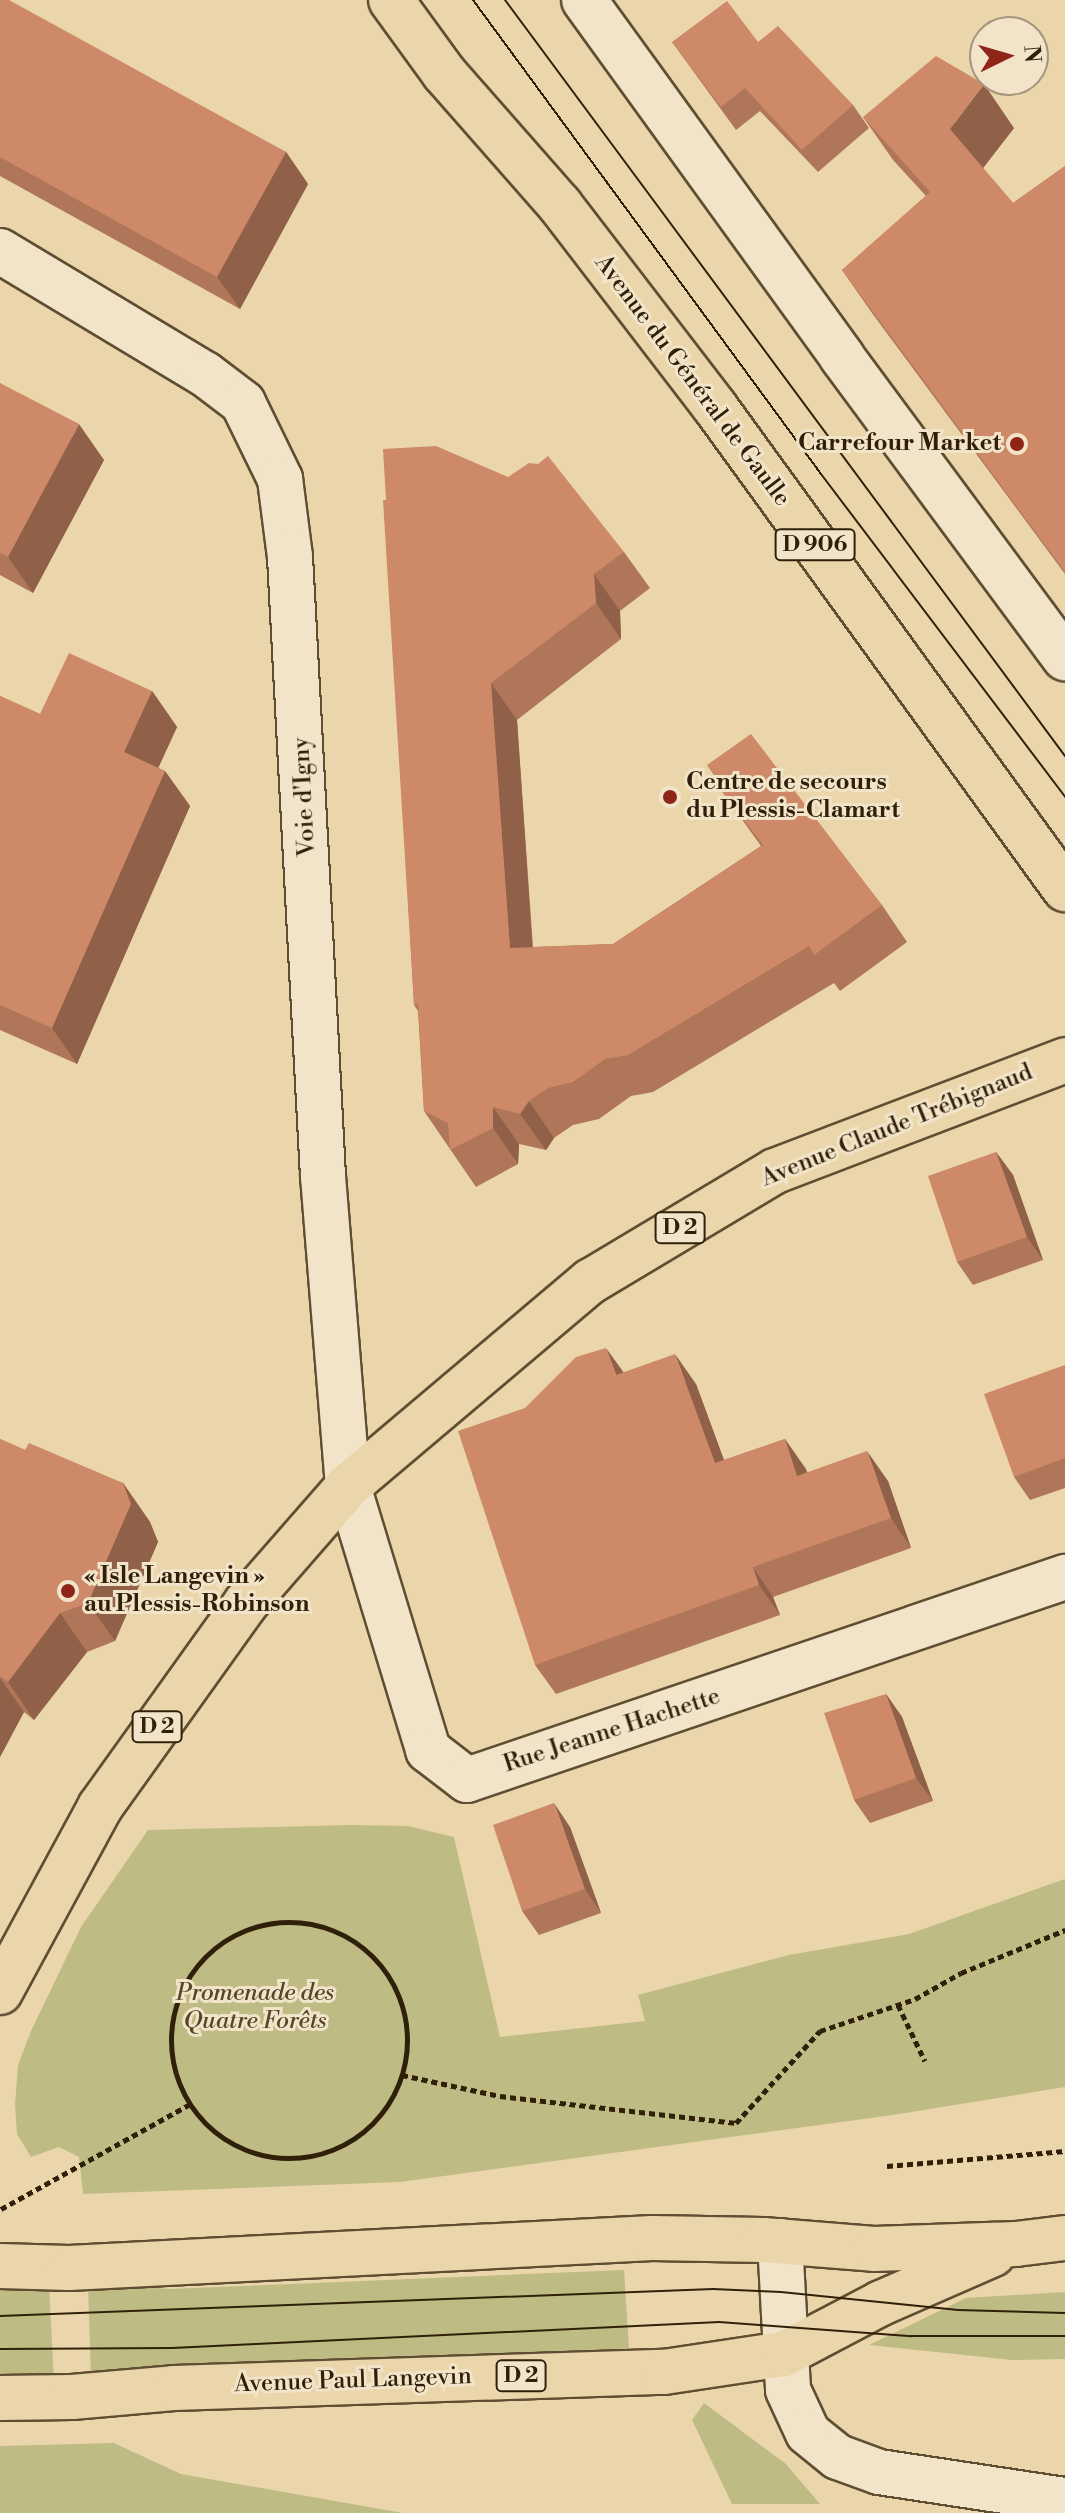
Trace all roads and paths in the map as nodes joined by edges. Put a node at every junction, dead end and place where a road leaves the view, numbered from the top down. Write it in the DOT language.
graph roads {
  1 [pos="391,0"];
  2 [pos="584,0"];
  3 [pos="0,251"];
  4 [pos="1065,658"];
  5 [pos="1065,889"];
  6 [pos="1065,1060"];
  7 [pos="348,1486"];
  8 [pos="1065,1577"];
  9 [pos="1065,1930"];
  10 [pos="0,1992"];
  11 [pos="898,2005"];
  12 [pos="925,2061"];
  13 [pos="402,2075"];
  14 [pos="189,2105"];
  15 [pos="1065,2151"];
  16 [pos="887,2166"];
  17 [pos="1,2209"];
  18 [pos="1065,2238"];
  19 [pos="780,2241"];
  20 [pos="1016,2244"];
  21 [pos="0,2266"];
  22 [pos="784,2354"];
  23 [pos="0,2398"];
  24 [pos="1065,2500"];
  1 -- 5 [label="main road, Avenue du Général de Gaulle / D 906"];
  2 -- 4 [label="street"];
  3 -- 7 [label="street, Voie d'Igny"];
  6 -- 7 [label="main road, Avenue Claude Trébignaud / D 2"];
  7 -- 8 [label="street, Rue Jeanne Hachette"];
  7 -- 10 [label="main road, D 2"];
  9 -- 11 [label="path"];
  11 -- 12 [label="path"];
  11 -- 13 [label="path"];
  13 -- 14 [label="path"];
  13 -- 14 [label="path"];
  14 -- 17 [label="path"];
  15 -- 16 [label="path"];
  18 -- 20 [label="main road, Avenue Paul Langevin / D 2"];
  19 -- 20 [label="main road, Avenue Paul Langevin / D 2"];
  19 -- 21 [label="main road, Avenue Paul Langevin / D 2"];
  19 -- 22 [label="street"];
  20 -- 22 [label="main road, Avenue Paul Langevin / D 2"];
  22 -- 23 [label="main road, Avenue Paul Langevin / D 2"];
  22 -- 24 [label="street"];
}
